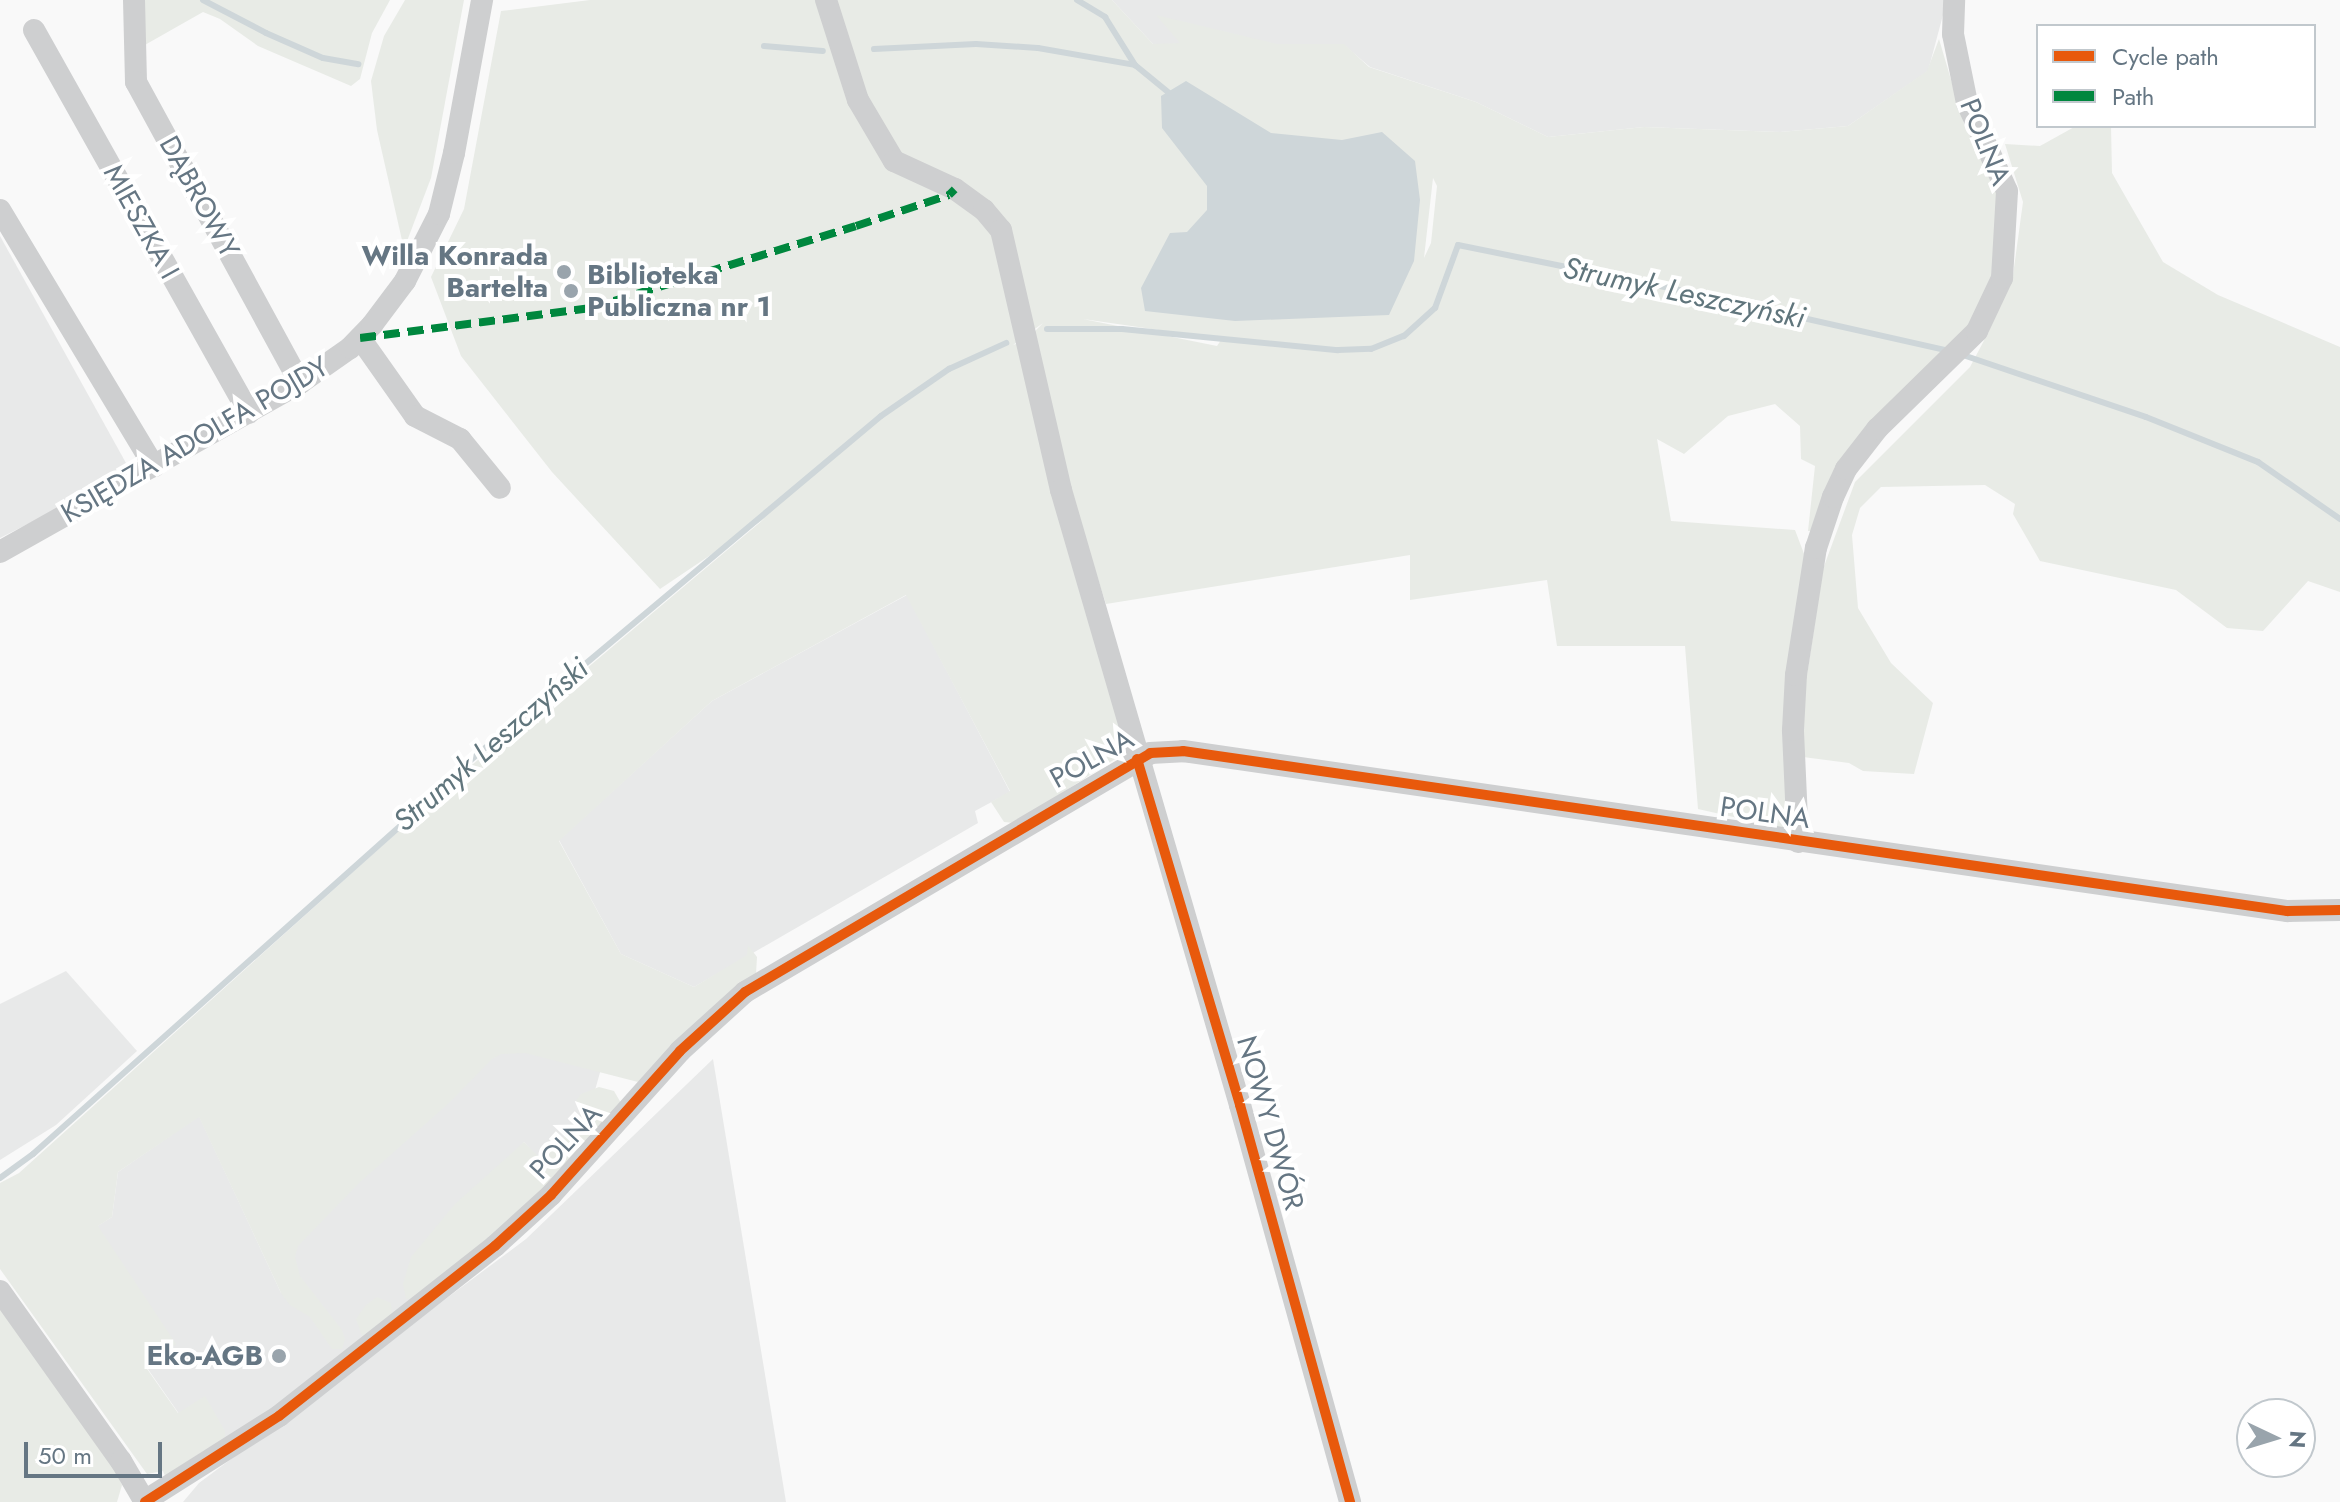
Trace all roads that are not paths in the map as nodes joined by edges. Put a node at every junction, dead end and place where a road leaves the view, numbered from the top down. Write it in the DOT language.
graph roads {
  1 [pos="134,0"];
  2 [pos="482,0"];
  3 [pos="826,0"];
  4 [pos="1954,0"];
  5 [pos="34,30"];
  6 [pos="0,210"];
  7 [pos="360,338"];
  8 [pos="300,383"];
  9 [pos="249,413"];
  10 [pos="154,466"];
  11 [pos="500,488"];
  12 [pos="0,552"];
  13 [pos="1137,759"];
  14 [pos="1798,842"];
  15 [pos="2340,910"];
  16 [pos="0,1291"];
  17 [pos="144,1502"];
  18 [pos="1350,1502"];
  1 -- 8 [label="street, DĄBROWY"];
  2 -- 7 [label="street, KSIĘDZA ADOLFA POJDY"];
  3 -- 13 [label="street, POLNA"];
  4 -- 14 [label="street, POLNA"];
  5 -- 9 [label="street, MIESZKA I"];
  6 -- 10 [label="street"];
  7 -- 8 [label="street, KSIĘDZA ADOLFA POJDY"];
  7 -- 11 [label="street"];
  8 -- 9 [label="street, KSIĘDZA ADOLFA POJDY"];
  9 -- 10 [label="street, KSIĘDZA ADOLFA POJDY"];
  10 -- 12 [label="street, KSIĘDZA ADOLFA POJDY"];
  13 -- 14 [label="street, POLNA"];
  13 -- 17 [label="street, POLNA"];
  13 -- 18 [label="street, NOWY DWÓR"];
  14 -- 15 [label="street, POLNA"];
  16 -- 17 [label="street"];
}
